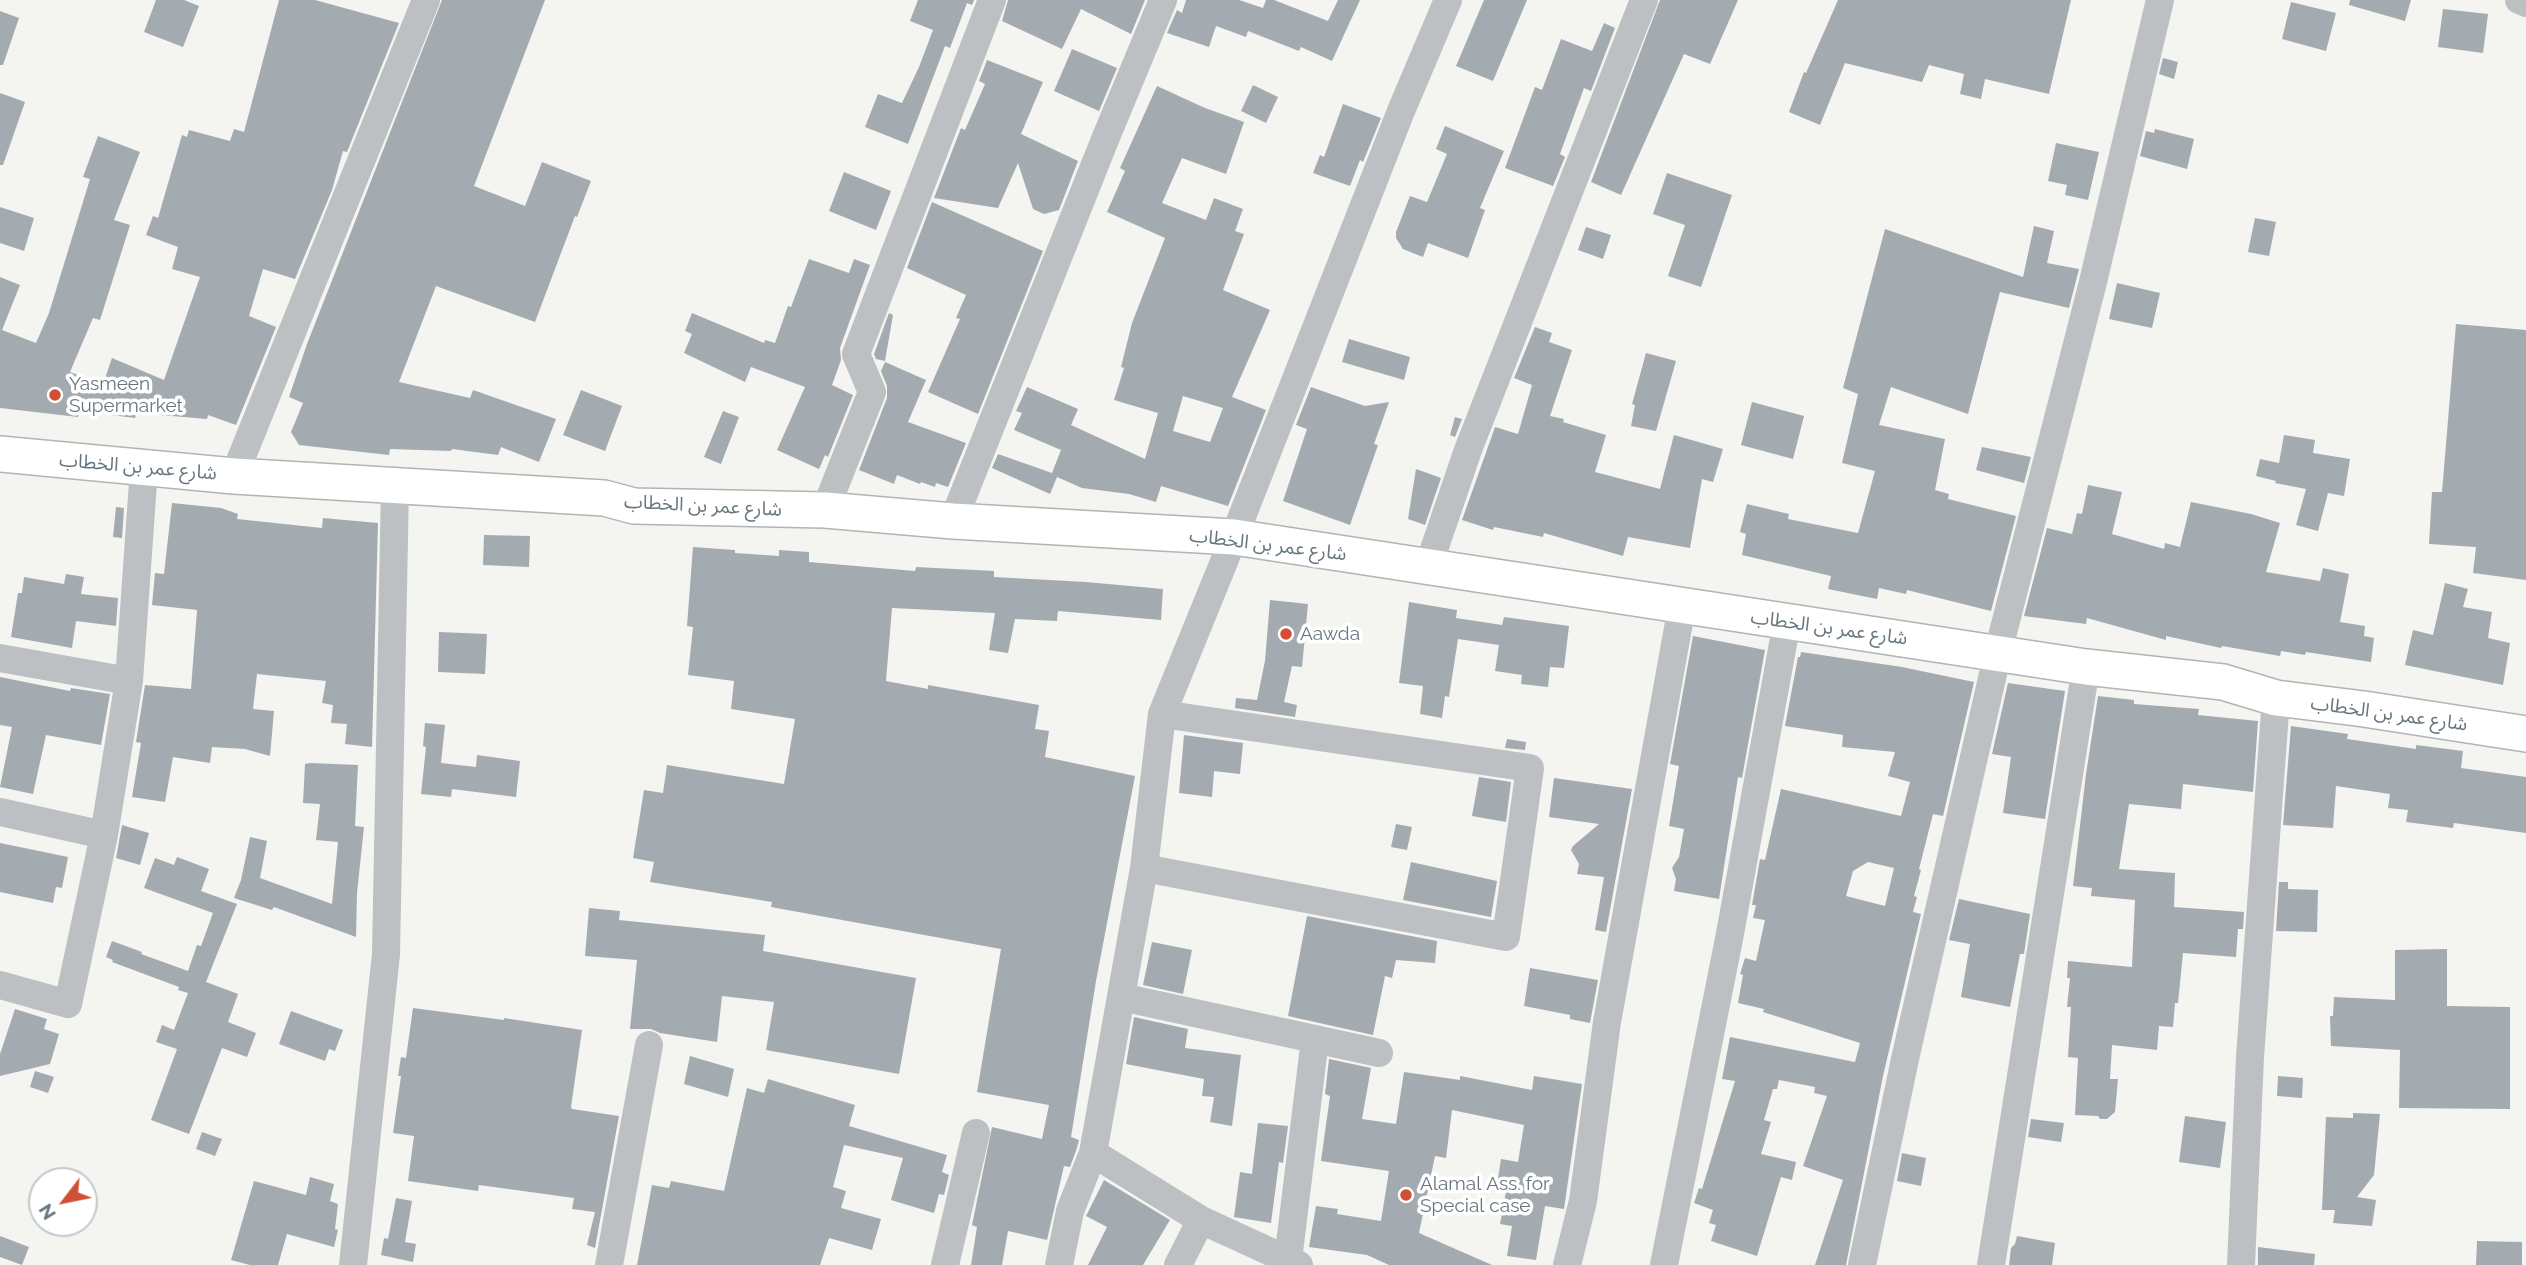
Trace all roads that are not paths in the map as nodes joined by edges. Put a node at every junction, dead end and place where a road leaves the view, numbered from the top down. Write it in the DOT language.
graph roads {
  1 [pos="426,0"];
  2 [pos="992,0"];
  3 [pos="1163,0"];
  4 [pos="1448,0"];
  5 [pos="1644,0"];
  6 [pos="2160,0"];
  7 [pos="2519,0"];
  8 [pos="2526,3"];
  9 [pos="0,454"];
  10 [pos="144,468"];
  11 [pos="234,476"];
  12 [pos="395,486"];
  13 [pos="825,510"];
  14 [pos="953,521"];
  15 [pos="1234,537"];
  16 [pos="1428,567"];
  17 [pos="1682,606"];
  18 [pos="1787,622"];
  19 [pos="1997,652"];
  20 [pos="0,658"];
  21 [pos="2087,667"];
  22 [pos="129,681"];
  23 [pos="2276,698"];
  24 [pos="1162,714"];
  25 [pos="2526,734"];
  26 [pos="0,812"];
  27 [pos="104,835"];
  28 [pos="1144,867"];
  29 [pos="0,985"];
  30 [pos="1121,997"];
  31 [pos="1315,1039"];
  32 [pos="649,1045"];
  33 [pos="1379,1053"];
  34 [pos="976,1133"];
  35 [pos="1093,1153"];
  36 [pos="1201,1220"];
  37 [pos="1293,1263"];
  38 [pos="353,1265"];
  39 [pos="609,1265"];
  40 [pos="945,1265"];
  41 [pos="1059,1265"];
  42 [pos="1178,1265"];
  43 [pos="1567,1265"];
  44 [pos="1664,1265"];
  45 [pos="1862,1265"];
  46 [pos="1991,1265"];
  47 [pos="2241,1265"];
  1 -- 11 [label="street"];
  2 -- 13 [label="street"];
  3 -- 14 [label="street"];
  4 -- 15 [label="street"];
  5 -- 16 [label="street"];
  6 -- 19 [label="street"];
  7 -- 8 [label="street"];
  9 -- 10 [label="main road, شارع عمر بن الخطاب"];
  10 -- 11 [label="main road, شارع عمر بن الخطاب"];
  10 -- 22 [label="street"];
  11 -- 12 [label="main road, شارع عمر بن الخطاب"];
  12 -- 13 [label="main road, شارع عمر بن الخطاب"];
  12 -- 38 [label="street"];
  13 -- 14 [label="main road, شارع عمر بن الخطاب"];
  14 -- 15 [label="main road, شارع عمر بن الخطاب"];
  15 -- 16 [label="main road, شارع عمر بن الخطاب"];
  15 -- 24 [label="street"];
  16 -- 17 [label="main road, شارع عمر بن الخطاب"];
  17 -- 18 [label="main road, شارع عمر بن الخطاب"];
  17 -- 43 [label="street"];
  18 -- 19 [label="main road, شارع عمر بن الخطاب"];
  18 -- 44 [label="street"];
  19 -- 21 [label="main road, شارع عمر بن الخطاب"];
  19 -- 45 [label="street"];
  20 -- 22 [label="street"];
  21 -- 23 [label="main road, شارع عمر بن الخطاب"];
  21 -- 46 [label="street"];
  22 -- 27 [label="street"];
  23 -- 25 [label="main road, شارع عمر بن الخطاب"];
  23 -- 47 [label="street"];
  24 -- 28 [label="street"];
  24 -- 28 [label="street"];
  26 -- 27 [label="street"];
  27 -- 29 [label="street"];
  28 -- 30 [label="street"];
  30 -- 31 [label="street"];
  30 -- 35 [label="street"];
  31 -- 33 [label="street"];
  31 -- 37 [label="street"];
  32 -- 39 [label="street"];
  34 -- 40 [label="street"];
  35 -- 36 [label="street"];
  35 -- 41 [label="street"];
  36 -- 37 [label="street"];
  36 -- 42 [label="street"];
}
